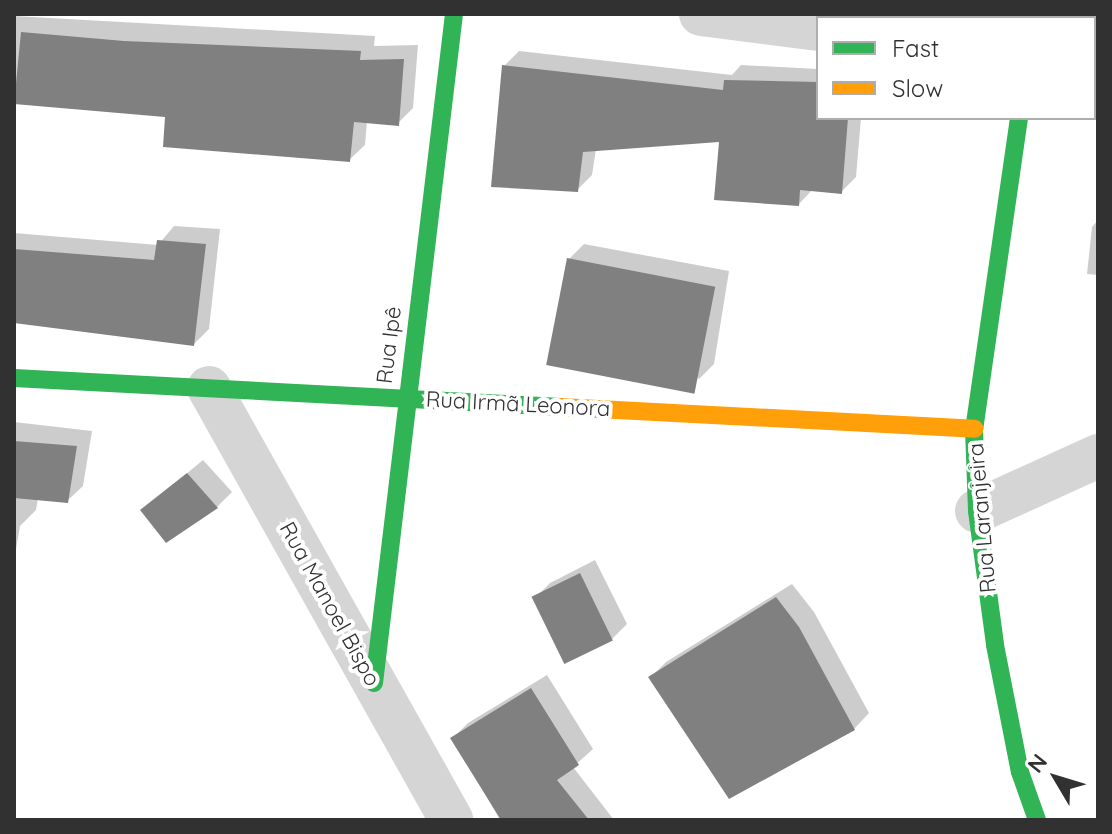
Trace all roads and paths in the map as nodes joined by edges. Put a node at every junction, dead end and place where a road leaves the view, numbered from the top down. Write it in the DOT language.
graph roads {
  1 [pos="454,14"];
  2 [pos="701,14"];
  3 [pos="816,29"];
  4 [pos="1019,120"];
  5 [pos="14,378"];
  6 [pos="209,388"];
  7 [pos="406,398"];
  8 [pos="974,429"];
  9 [pos="1098,456"];
  10 [pos="977,511"];
  11 [pos="374,683"];
  12 [pos="451,820"];
  13 [pos="1037,820"];
  1 -- 7 [label="street, Rua Ipê"];
  2 -- 3 [label="street"];
  4 -- 8 [label="street, Rua Laranjeira"];
  5 -- 6 [label="street, Rua Irmã Leonora"];
  6 -- 7 [label="street, Rua Irmã Leonora"];
  6 -- 11 [label="street, Rua Manoel Bispo"];
  7 -- 8 [label="street, Rua Irmã Leonora"];
  7 -- 11 [label="street, Rua Ipê"];
  8 -- 10 [label="street, Rua Laranjeira"];
  9 -- 10 [label="street"];
  10 -- 13 [label="street, Rua Laranjeira"];
  11 -- 12 [label="street, Rua Manoel Bispo"];
}
